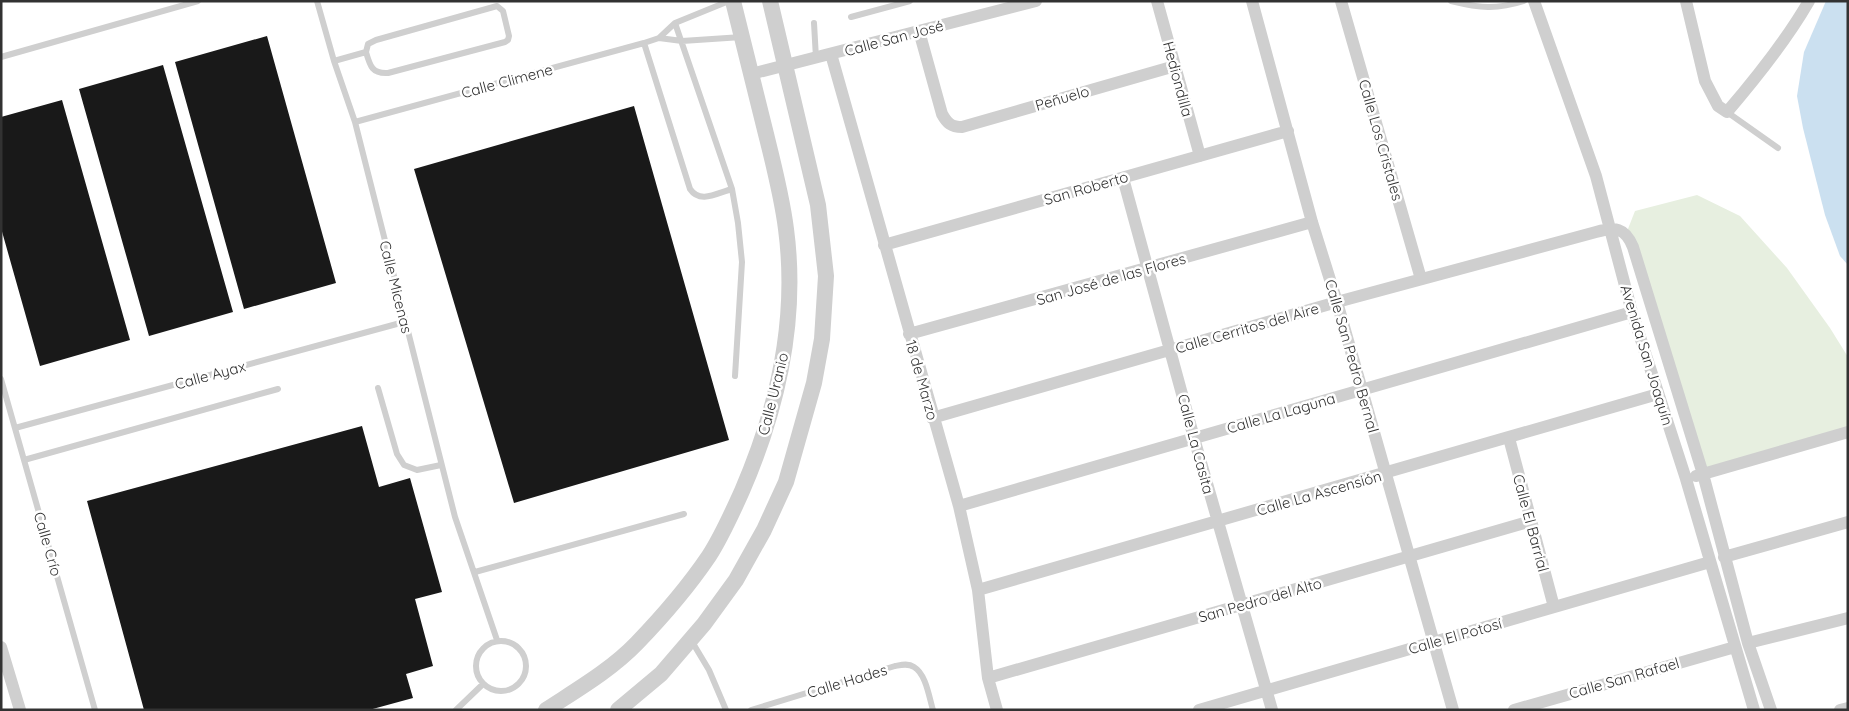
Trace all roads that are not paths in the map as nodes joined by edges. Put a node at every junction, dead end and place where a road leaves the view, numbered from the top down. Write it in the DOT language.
graph roads {
  1 [pos="198,1"];
  2 [pos="317,1"];
  3 [pos="729,1"];
  4 [pos="733,1"];
  5 [pos="770,1"];
  6 [pos="910,1"];
  7 [pos="1036,1"];
  8 [pos="1157,1"];
  9 [pos="1252,1"];
  10 [pos="1341,1"];
  11 [pos="1452,1"];
  12 [pos="1524,1"];
  13 [pos="1534,1"];
  14 [pos="1686,1"];
  15 [pos="1809,1"];
  16 [pos="851,17"];
  17 [pos="676,23"];
  18 [pos="814,23"];
  19 [pos="919,31"];
  20 [pos="742,37"];
  21 [pos="659,38"];
  22 [pos="682,41"];
  23 [pos="644,43"];
  24 [pos="366,52"];
  25 [pos="831,54"];
  26 [pos="1,57"];
  27 [pos="816,58"];
  28 [pos="334,61"];
  29 [pos="784,66"];
  30 [pos="1175,66"];
  31 [pos="751,74"];
  32 [pos="1727,112"];
  33 [pos="355,122"];
  34 [pos="1288,132"];
  35 [pos="1778,148"];
  36 [pos="1200,156"];
  37 [pos="1123,178"];
  38 [pos="732,189"];
  39 [pos="1312,222"];
  40 [pos="1614,229"];
  41 [pos="884,244"];
  42 [pos="1147,269"];
  43 [pos="1421,278"];
  44 [pos="1337,302"];
  45 [pos="1632,312"];
  46 [pos="404,322"];
  47 [pos="909,334"];
  48 [pos="1170,350"];
  49 [pos="735,376"];
  50 [pos="1,379"];
  51 [pos="378,388"];
  52 [pos="278,390"];
  53 [pos="1362,390"];
  54 [pos="1658,394"];
  55 [pos="932,418"];
  56 [pos="15,428"];
  57 [pos="1848,432"];
  58 [pos="1194,438"];
  59 [pos="1509,438"];
  60 [pos="24,460"];
  61 [pos="442,465"];
  62 [pos="1386,473"];
  63 [pos="1703,474"];
  64 [pos="1686,478"];
  65 [pos="958,506"];
  66 [pos="684,514"];
  67 [pos="1531,521"];
  68 [pos="1217,522"];
  69 [pos="1848,522"];
  70 [pos="1409,555"];
  71 [pos="1724,557"];
  72 [pos="1710,562"];
  73 [pos="475,572"];
  74 [pos="978,590"];
  75 [pos="1242,605"];
  76 [pos="1554,608"];
  77 [pos="1848,618"];
  78 [pos="690,639"];
  79 [pos="497,640"];
  80 [pos="1434,642"];
  81 [pos="1748,643"];
  82 [pos="1,647"];
  83 [pos="1735,647"];
  84 [pos="988,678"];
  85 [pos="483,684"];
  86 [pos="1266,690"];
  87 [pos="1848,708"];
  88 [pos="620,709"];
  89 [pos="20,710"];
  90 [pos="95,710"];
  91 [pos="456,710"];
  92 [pos="546,710"];
  93 [pos="726,710"];
  94 [pos="751,710"];
  95 [pos="932,710"];
  96 [pos="997,710"];
  97 [pos="1199,710"];
  98 [pos="1272,710"];
  99 [pos="1453,710"];
  100 [pos="1514,710"];
  101 [pos="1754,710"];
  102 [pos="1770,710"];
  103 [pos="1840,710"];
  1 -- 26 [label="lane"];
  2 -- 28 [label="lane, Calle Micenas"];
  3 -- 17 [label="lane, Calle Climene"];
  4 -- 20 [label="street, Calle Uranio"];
  5 -- 29 [label="street"];
  6 -- 16 [label="lane"];
  7 -- 19 [label="street, Calle San José"];
  8 -- 30 [label="street, Hediondilla"];
  9 -- 34 [label="street, Calle San Pedro Bernal"];
  10 -- 43 [label="street, Calle Los Cristales"];
  11 -- 12 [label="lane"];
  13 -- 40 [label="street, Avenida San Joaquín"];
  14 -- 32 [label="street"];
  15 -- 32 [label="street"];
  17 -- 21 [label="lane, Calle Climene"];
  17 -- 22 [label="lane"];
  18 -- 27 [label="lane"];
  19 -- 25 [label="street, Calle San José"];
  19 -- 30 [label="street, Peñuelo"];
  20 -- 22 [label="lane, Calle Climene"];
  20 -- 31 [label="street, Calle Uranio"];
  21 -- 22 [label="lane, Calle Climene"];
  21 -- 23 [label="lane, Calle Climene"];
  22 -- 38 [label="lane"];
  23 -- 33 [label="lane, Calle Climene"];
  23 -- 38 [label="lane"];
  24 -- 24 [label="lane"];
  24 -- 28 [label="lane"];
  25 -- 27 [label="street, Calle San José"];
  25 -- 41 [label="street, 18 de Marzo"];
  27 -- 29 [label="street, Calle San José"];
  28 -- 33 [label="lane, Calle Micenas"];
  29 -- 31 [label="street, Calle San José"];
  29 -- 78 [label="street"];
  30 -- 36 [label="street, Hediondilla"];
  31 -- 92 [label="street, Calle Uranio"];
  32 -- 35 [label="lane"];
  33 -- 46 [label="lane, Calle Micenas"];
  34 -- 36 [label="street, San Roberto"];
  34 -- 39 [label="street, Calle San Pedro Bernal"];
  36 -- 37 [label="street, San Roberto"];
  37 -- 41 [label="street, San Roberto"];
  37 -- 42 [label="street, Calle La Casita"];
  38 -- 49 [label="lane"];
  39 -- 42 [label="street, San José de las Flores"];
  39 -- 44 [label="street, Calle San Pedro Bernal"];
  40 -- 43 [label="street, Calle Cerritos del Aire"];
  40 -- 45 [label="street, Avenida San Joaquín"];
  40 -- 63 [label="street, Avenida San Joaquín"];
  41 -- 47 [label="street, 18 de Marzo"];
  42 -- 47 [label="street, San José de las Flores"];
  42 -- 48 [label="street, Calle La Casita"];
  43 -- 44 [label="street, Calle Cerritos del Aire"];
  44 -- 48 [label="street, Calle Cerritos del Aire"];
  44 -- 53 [label="street, Calle San Pedro Bernal"];
  45 -- 53 [label="street, Calle La Laguna"];
  45 -- 54 [label="street, Avenida San Joaquín"];
  46 -- 56 [label="lane, Calle Ayax"];
  46 -- 61 [label="lane, Calle Micenas"];
  47 -- 55 [label="street, 18 de Marzo"];
  48 -- 55 [label="street, Calle Cerritos del Aire"];
  48 -- 58 [label="street, Calle La Casita"];
  50 -- 56 [label="lane, Calle Crío"];
  51 -- 61 [label="lane"];
  52 -- 60 [label="lane"];
  53 -- 58 [label="street, Calle La Laguna"];
  53 -- 62 [label="street, Calle San Pedro Bernal"];
  54 -- 59 [label="street, Calle La Ascensión"];
  54 -- 64 [label="street, Avenida San Joaquín"];
  55 -- 65 [label="street, 18 de Marzo"];
  56 -- 60 [label="lane, Calle Crío"];
  57 -- 63 [label="street"];
  58 -- 65 [label="street, Calle La Laguna"];
  58 -- 68 [label="street, Calle La Casita"];
  59 -- 62 [label="street, Calle La Ascensión"];
  59 -- 67 [label="street, Calle El Barrial"];
  60 -- 90 [label="lane, Calle Crío"];
  61 -- 73 [label="lane, Calle Micenas"];
  62 -- 68 [label="street, Calle La Ascensión"];
  62 -- 70 [label="street, Calle San Pedro Bernal"];
  63 -- 64 [label="street"];
  63 -- 71 [label="street, Avenida San Joaquín"];
  64 -- 72 [label="street, Avenida San Joaquín"];
  65 -- 74 [label="street, 18 de Marzo"];
  66 -- 73 [label="lane"];
  67 -- 70 [label="street, San Pedro del Alto"];
  67 -- 76 [label="street, Calle El Barrial"];
  68 -- 74 [label="street, Calle La Ascensión"];
  68 -- 75 [label="street, Calle La Casita"];
  69 -- 71 [label="street"];
  70 -- 75 [label="street, San Pedro del Alto"];
  70 -- 80 [label="street, Calle San Pedro Bernal"];
  71 -- 81 [label="street, Avenida San Joaquín"];
  72 -- 76 [label="street, Calle El Potosí"];
  72 -- 83 [label="street, Avenida San Joaquín"];
  73 -- 79 [label="lane, Calle Micenas"];
  74 -- 84 [label="street, 18 de Marzo"];
  75 -- 84 [label="street, San Pedro del Alto"];
  75 -- 86 [label="street, Calle La Casita"];
  76 -- 80 [label="street, Calle El Potosí"];
  77 -- 81 [label="street"];
  78 -- 88 [label="street"];
  78 -- 93 [label="lane"];
  79 -- 85 [label="lane"];
  79 -- 85 [label="lane"];
  80 -- 86 [label="street, Calle El Potosí"];
  80 -- 99 [label="street, Calle San Pedro Bernal"];
  81 -- 102 [label="street, Avenida San Joaquín"];
  82 -- 89 [label="street"];
  83 -- 100 [label="street, Calle San Rafael"];
  83 -- 101 [label="street, Avenida San Joaquín"];
  84 -- 96 [label="street, 18 de Marzo"];
  85 -- 91 [label="lane"];
  86 -- 97 [label="street, Calle El Potosí"];
  86 -- 98 [label="street, Calle La Casita"];
  87 -- 103 [label="street"];
  94 -- 95 [label="lane, Calle Hades"];
}
